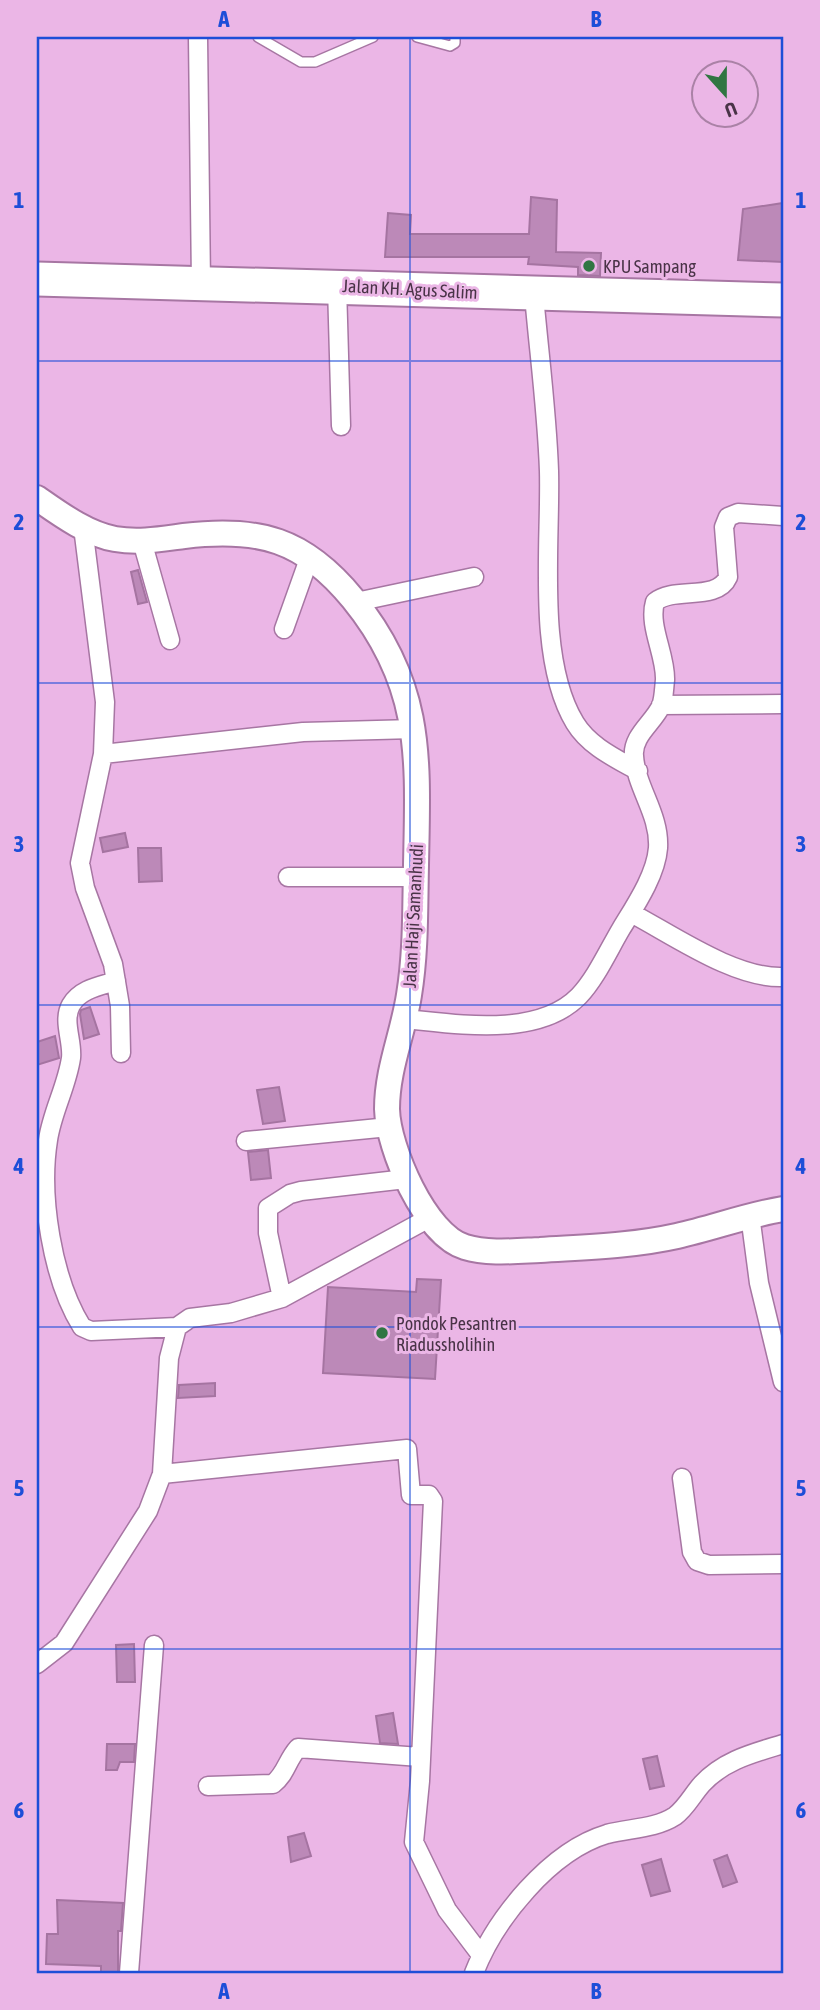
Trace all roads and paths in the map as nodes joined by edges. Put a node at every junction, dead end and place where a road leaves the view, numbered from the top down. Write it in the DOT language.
graph roads {
  1 [pos="198,37"];
  2 [pos="258,37"];
  3 [pos="373,37"];
  4 [pos="417,37"];
  5 [pos="455,37"];
  6 [pos="37,279"];
  7 [pos="201,284"];
  8 [pos="337,286"];
  9 [pos="534,295"];
  10 [pos="783,300"];
  11 [pos="341,426"];
  12 [pos="37,498"];
  13 [pos="783,516"];
  14 [pos="83,527"];
  15 [pos="142,541"];
  16 [pos="310,556"];
  17 [pos="474,577"];
  18 [pos="356,602"];
  19 [pos="284,629"];
  20 [pos="170,640"];
  21 [pos="783,704"];
  22 [pos="661,705"];
  23 [pos="414,729"];
  24 [pos="103,754"];
  25 [pos="638,771"];
  26 [pos="288,877"];
  27 [pos="415,877"];
  28 [pos="631,913"];
  29 [pos="783,977"];
  30 [pos="116,981"];
  31 [pos="406,1018"];
  32 [pos="121,1053"];
  33 [pos="389,1126"];
  34 [pos="246,1141"];
  35 [pos="406,1179"];
  36 [pos="783,1209"];
  37 [pos="750,1215"];
  38 [pos="431,1217"];
  39 [pos="282,1298"];
  40 [pos="177,1327"];
  41 [pos="783,1382"];
  42 [pos="162,1474"];
  43 [pos="682,1478"];
  44 [pos="783,1564"];
  45 [pos="154,1645"];
  46 [pos="37,1664"];
  47 [pos="783,1744"];
  48 [pos="420,1757"];
  49 [pos="208,1786"];
  50 [pos="481,1955"];
  51 [pos="129,1973"];
  52 [pos="474,1973"];
  1 -- 7 [label="street"];
  2 -- 3 [label="lane"];
  4 -- 5 [label="lane"];
  6 -- 7 [label="highway, Jalan KH. Agus Salim"];
  7 -- 8 [label="highway, Jalan KH. Agus Salim"];
  8 -- 9 [label="highway, Jalan KH. Agus Salim"];
  8 -- 11 [label="street"];
  9 -- 10 [label="highway, Jalan KH. Agus Salim"];
  9 -- 25 [label="street"];
  12 -- 14 [label="street, Jalan Haji Samanhudi"];
  13 -- 22 [label="street"];
  14 -- 15 [label="street, Jalan Haji Samanhudi"];
  14 -- 24 [label="street"];
  15 -- 16 [label="street, Jalan Haji Samanhudi"];
  15 -- 20 [label="street"];
  16 -- 18 [label="street, Jalan Haji Samanhudi"];
  16 -- 19 [label="street"];
  17 -- 18 [label="street"];
  18 -- 23 [label="street, Jalan Haji Samanhudi"];
  21 -- 22 [label="street"];
  22 -- 25 [label="street"];
  23 -- 24 [label="street"];
  23 -- 27 [label="street, Jalan Haji Samanhudi"];
  24 -- 30 [label="street"];
  25 -- 28 [label="street"];
  26 -- 27 [label="street"];
  27 -- 31 [label="street, Jalan Haji Samanhudi"];
  28 -- 29 [label="street"];
  28 -- 31 [label="street"];
  30 -- 32 [label="street"];
  30 -- 40 [label="street"];
  31 -- 33 [label="street, Jalan Haji Samanhudi"];
  33 -- 34 [label="street"];
  33 -- 35 [label="street, Jalan Haji Samanhudi"];
  35 -- 38 [label="street, Jalan Haji Samanhudi"];
  35 -- 39 [label="street"];
  36 -- 37 [label="street, Jalan Haji Samanhudi"];
  37 -- 38 [label="street, Jalan Haji Samanhudi"];
  37 -- 41 [label="street"];
  38 -- 39 [label="street"];
  39 -- 40 [label="street"];
  40 -- 42 [label="street"];
  42 -- 46 [label="street"];
  42 -- 48 [label="street"];
  43 -- 44 [label="street"];
  45 -- 51 [label="street"];
  47 -- 50 [label="street"];
  48 -- 49 [label="street"];
  48 -- 50 [label="street"];
  50 -- 52 [label="street"];
}
